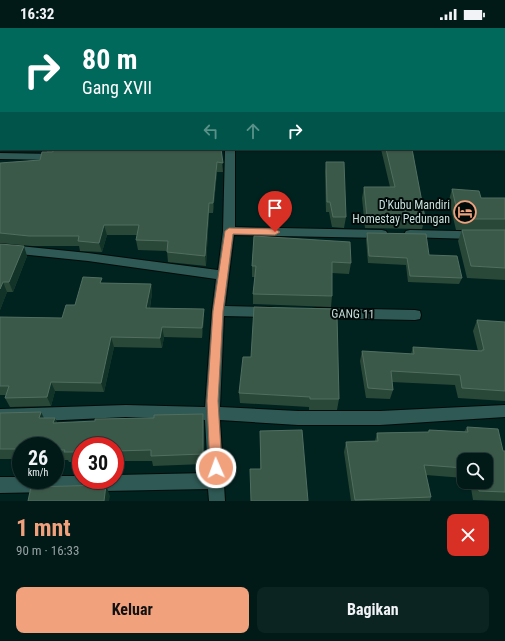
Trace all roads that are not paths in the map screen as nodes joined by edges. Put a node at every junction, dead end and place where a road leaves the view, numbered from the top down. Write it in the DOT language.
graph roads {
  1 [pos="230,150"];
  2 [pos="0,156"];
  3 [pos="55,157"];
  4 [pos="229,231"];
  5 [pos="505,236"];
  6 [pos="0,248"];
  7 [pos="222,275"];
  8 [pos="218,311"];
  9 [pos="281,312"];
  10 [pos="305,313"];
  11 [pos="415,315"];
  12 [pos="505,411"];
  13 [pos="213,414"];
  14 [pos="0,416"];
  15 [pos="216,481"];
  16 [pos="0,485"];
  17 [pos="217,501"];
  1 -- 4 [label="street"];
  2 -- 3 [label="street"];
  4 -- 5 [label="street"];
  4 -- 7 [label="street"];
  6 -- 7 [label="street"];
  7 -- 8 [label="street"];
  8 -- 9 [label="street"];
  8 -- 13 [label="street"];
  10 -- 11 [label="street, GANG 11"];
  12 -- 13 [label="street"];
  13 -- 14 [label="street"];
  13 -- 15 [label="street"];
  15 -- 16 [label="street"];
  15 -- 17 [label="street"];
}
